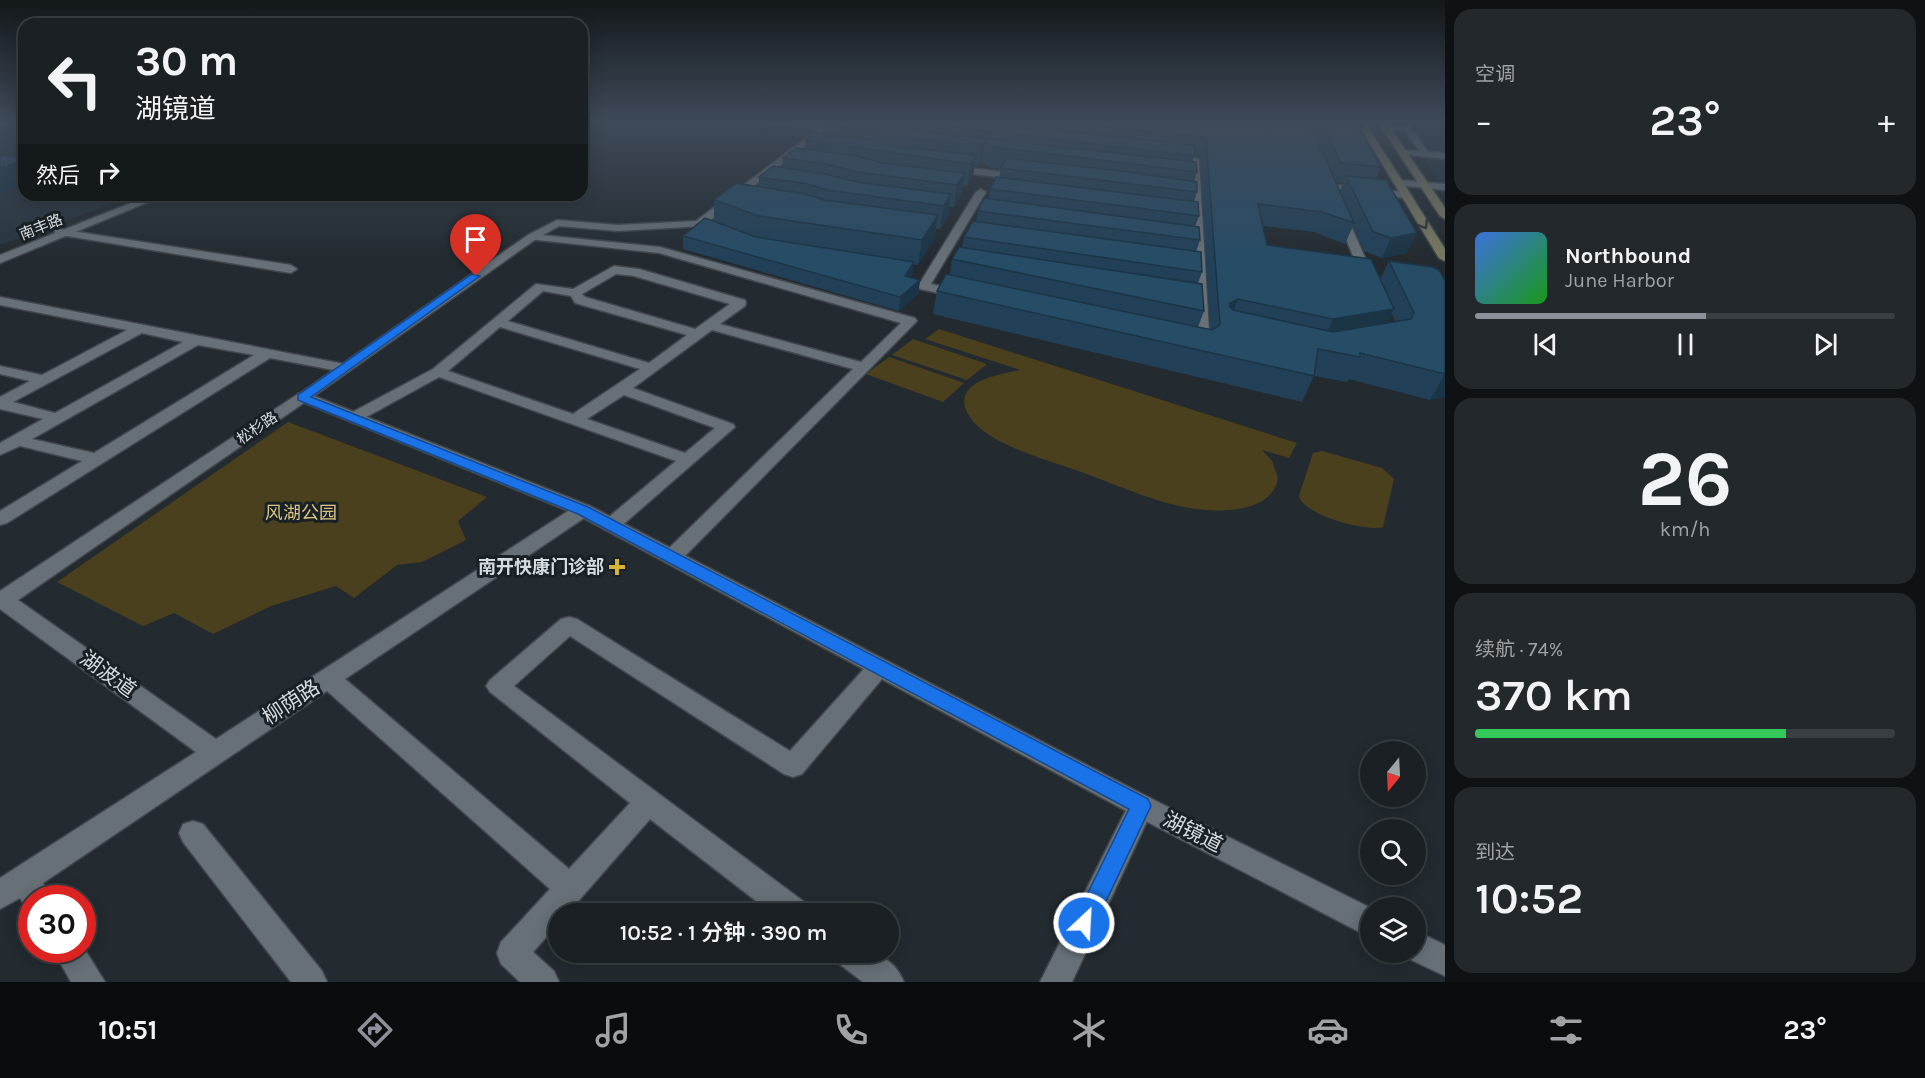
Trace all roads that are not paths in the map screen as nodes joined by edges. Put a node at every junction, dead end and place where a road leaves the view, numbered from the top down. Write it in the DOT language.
graph roads {
  1 [pos="777,168"];
  2 [pos="942,168"];
  3 [pos="1193,168"];
  4 [pos="1390,168"];
  5 [pos="1413,168"];
  6 [pos="1036,179"];
  7 [pos="1399,183"];
  8 [pos="1425,186"];
  9 [pos="1445,187"];
  10 [pos="981,192"];
  11 [pos="1405,195"];
  12 [pos="139,201"];
  13 [pos="145,201"];
  14 [pos="1445,216"];
  15 [pos="62,233"];
  16 [pos="532,237"];
  17 [pos="0,257"];
  18 [pos="1445,258"];
  19 [pos="291,269"];
  20 [pos="575,293"];
  21 [pos="1375,295"];
  22 [pos="971,296"];
  23 [pos="0,301"];
  24 [pos="498,322"];
  25 [pos="710,325"];
  26 [pos="140,328"];
  27 [pos="697,334"];
  28 [pos="196,340"];
  29 [pos="1191,345"];
  30 [pos="268,353"];
  31 [pos="864,367"];
  32 [pos="344,368"];
  33 [pos="651,368"];
  34 [pos="0,370"];
  35 [pos="438,372"];
  36 [pos="42,379"];
  37 [pos="621,389"];
  38 [pos="303,397"];
  39 [pos="0,403"];
  40 [pos="56,418"];
  41 [pos="352,418"];
  42 [pos="575,420"];
  43 [pos="17,440"];
  44 [pos="0,450"];
  45 [pos="97,459"];
  46 [pos="688,459"];
  47 [pos="583,510"];
  48 [pos="0,519"];
  49 [pos="611,525"];
  50 [pos="672,557"];
  51 [pos="2,599"];
  52 [pos="879,667"];
  53 [pos="328,678"];
  54 [pos="216,752"];
  55 [pos="648,802"];
  56 [pos="1141,806"];
  57 [pos="193,833"];
  58 [pos="35,885"];
  59 [pos="570,888"];
  60 [pos="18,891"];
  61 [pos="0,895"];
  62 [pos="781,903"];
  63 [pos="1360,917"];
  64 [pos="1426,951"];
  65 [pos="1445,961"];
  66 [pos="77,963"];
  67 [pos="863,963"];
  68 [pos="89,982"];
  69 [pos="311,982"];
  70 [pos="543,982"];
  71 [pos="888,982"];
  72 [pos="1056,982"];
  1 -- 16 [label="street, 松杉路"];
  2 -- 6 [label="street"];
  3 -- 29 [label="street"];
  4 -- 7 [label="main road"];
  5 -- 8 [label="main road"];
  7 -- 8 [label="street"];
  7 -- 11 [label="main road"];
  8 -- 9 [label="street"];
  8 -- 14 [label="main road"];
  10 -- 22 [label="street"];
  11 -- 18 [label="main road, one-way"];
  11 -- 21 [label="street"];
  12 -- 15 [label="street, 南丰路"];
  13 -- 15 [label="street, 南丰路"];
  15 -- 17 [label="street, 南丰路"];
  15 -- 19 [label="street"];
  16 -- 31 [label="street"];
  16 -- 32 [label="street, 松杉路"];
  20 -- 24 [label="street"];
  20 -- 25 [label="street"];
  20 -- 27 [label="street"];
  23 -- 26 [label="street"];
  24 -- 33 [label="street"];
  24 -- 35 [label="street"];
  25 -- 27 [label="street"];
  25 -- 31 [label="street"];
  26 -- 28 [label="street"];
  26 -- 36 [label="street"];
  27 -- 33 [label="street"];
  28 -- 30 [label="street"];
  28 -- 40 [label="street"];
  30 -- 32 [label="street"];
  30 -- 45 [label="street"];
  31 -- 50 [label="street"];
  32 -- 38 [label="street, 松杉路"];
  33 -- 37 [label="street"];
  34 -- 36 [label="street"];
  35 -- 41 [label="street"];
  35 -- 42 [label="street"];
  36 -- 39 [label="street"];
  37 -- 42 [label="street"];
  37 -- 46 [label="street"];
  38 -- 41 [label="street, 湖镜道"];
  38 -- 51 [label="street, 松杉路"];
  39 -- 40 [label="street"];
  40 -- 43 [label="street"];
  41 -- 47 [label="street, 湖镜道"];
  42 -- 46 [label="street"];
  43 -- 44 [label="street"];
  43 -- 45 [label="street"];
  45 -- 48 [label="street"];
  46 -- 49 [label="street"];
  47 -- 49 [label="street, 湖镜道"];
  47 -- 53 [label="street, 柳荫路"];
  49 -- 50 [label="street, 湖镜道"];
  50 -- 52 [label="street, 湖镜道"];
  51 -- 54 [label="street, 湖波道"];
  52 -- 55 [label="street"];
  52 -- 56 [label="street, 湖镜道"];
  53 -- 54 [label="street, 柳荫路"];
  53 -- 59 [label="street"];
  54 -- 58 [label="street, 柳荫路"];
  55 -- 59 [label="street"];
  55 -- 62 [label="street"];
  56 -- 63 [label="street, 湖镜道"];
  56 -- 72 [label="street"];
  57 -- 69 [label="street"];
  59 -- 70 [label="street"];
  60 -- 61 [label="street, 柳荫路"];
  64 -- 65 [label="street"];
  66 -- 68 [label="street"];
  67 -- 71 [label="street"];
}
